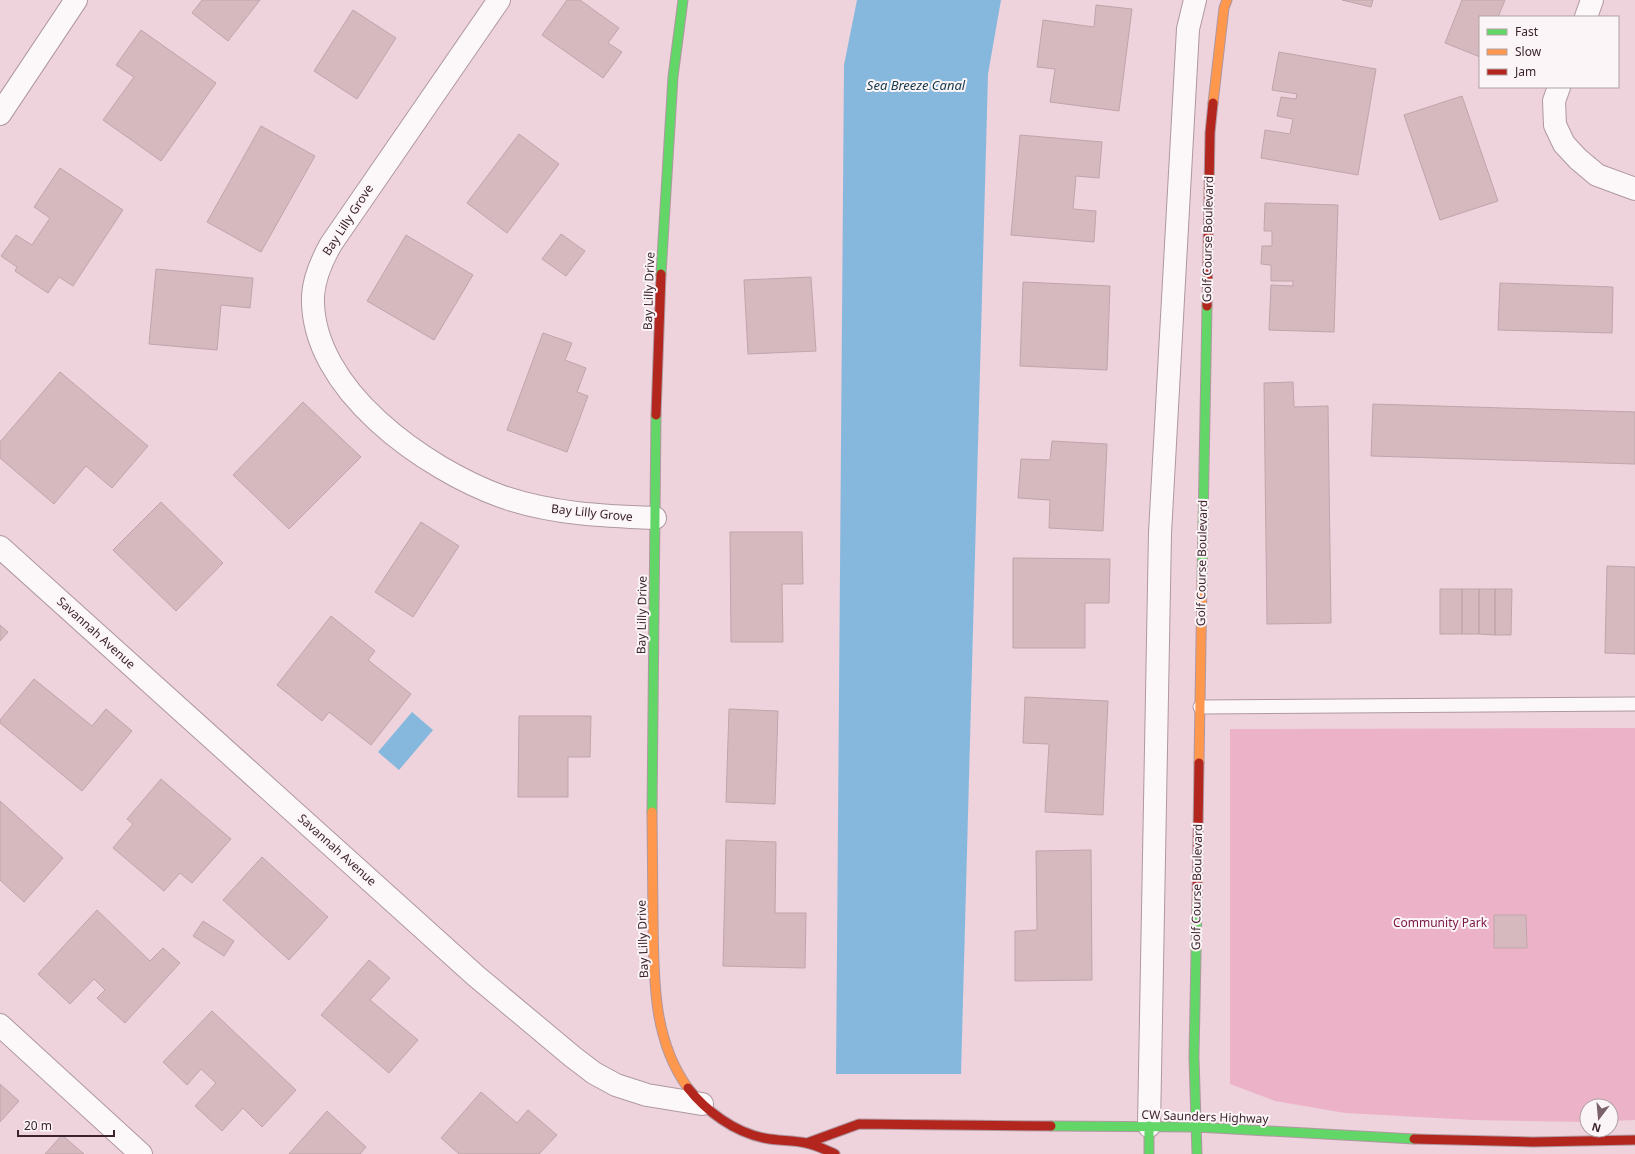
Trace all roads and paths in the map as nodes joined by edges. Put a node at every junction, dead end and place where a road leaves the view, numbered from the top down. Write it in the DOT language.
graph roads {
  1 [pos="76,0"];
  2 [pos="499,0"];
  3 [pos="683,0"];
  4 [pos="1195,0"];
  5 [pos="1227,0"];
  6 [pos="1592,0"];
  7 [pos="1586,16"];
  8 [pos="1559,88"];
  9 [pos="0,114"];
  10 [pos="1635,188"];
  11 [pos="655,518"];
  12 [pos="0,547"];
  13 [pos="1635,704"];
  14 [pos="1200,707"];
  15 [pos="0,1025"];
  16 [pos="702,1104"];
  17 [pos="1150,1126"];
  18 [pos="1197,1127"];
  19 [pos="1635,1140"];
  20 [pos="807,1143"];
  21 [pos="141,1154"];
  22 [pos="835,1154"];
  23 [pos="1149,1154"];
  24 [pos="1197,1154"];
  1 -- 9 [label="street"];
  2 -- 11 [label="street, Bay Lilly Grove"];
  3 -- 11 [label="main road, Bay Lilly Drive"];
  4 -- 17 [label="street"];
  5 -- 14 [label="main road, Golf Course Boulevard"];
  6 -- 7 [label="street"];
  8 -- 10 [label="street"];
  11 -- 16 [label="main road, Bay Lilly Drive"];
  12 -- 16 [label="street, Savannah Avenue"];
  13 -- 14 [label="lane"];
  14 -- 18 [label="main road, Golf Course Boulevard"];
  15 -- 21 [label="street"];
  16 -- 20 [label="main road, Bay Lilly Drive"];
  17 -- 18 [label="main road, CW Saunders Highway"];
  17 -- 20 [label="main road, CW Saunders Highway"];
  17 -- 23 [label="main road"];
  18 -- 19 [label="main road, CW Saunders Highway"];
  18 -- 24 [label="main road, Golf Course Boulevard"];
  20 -- 22 [label="main road"];
}
